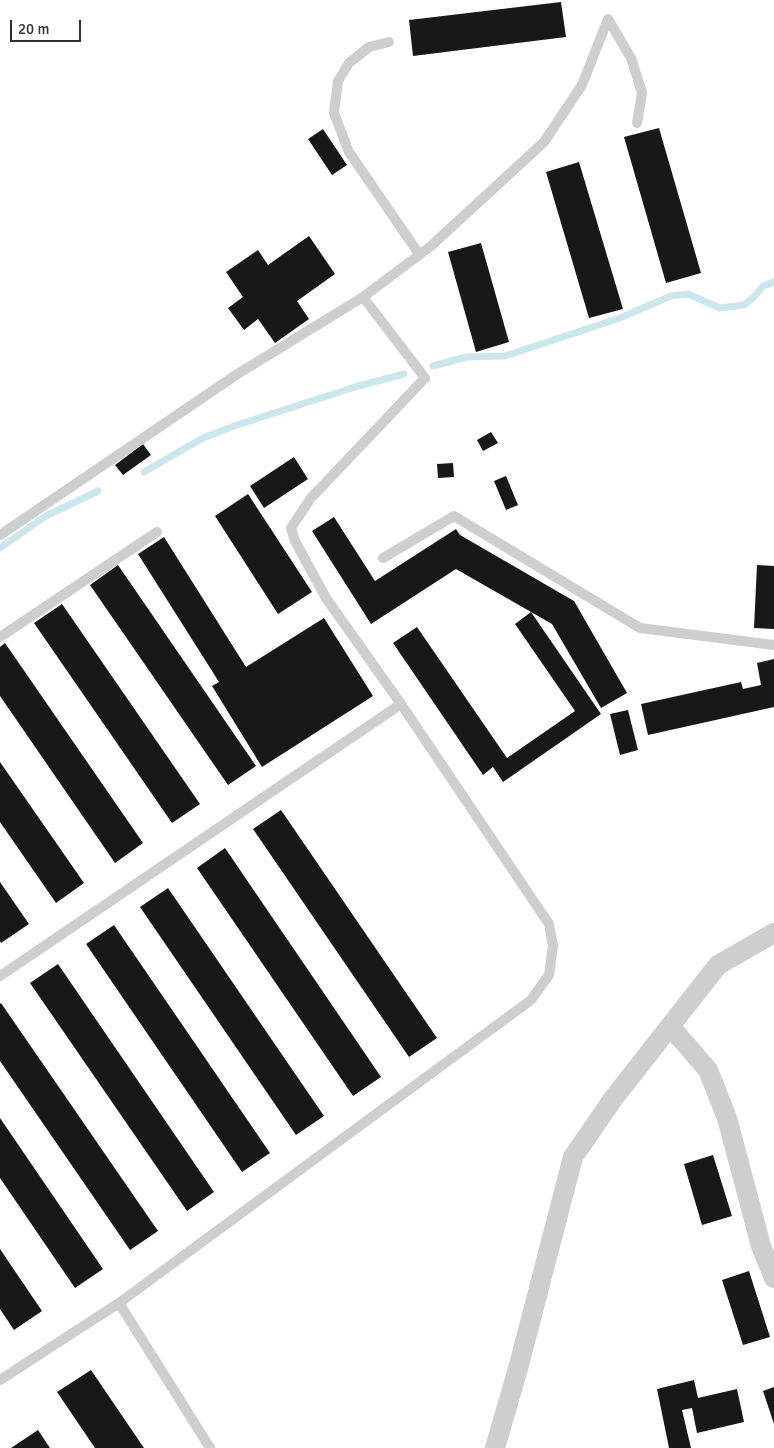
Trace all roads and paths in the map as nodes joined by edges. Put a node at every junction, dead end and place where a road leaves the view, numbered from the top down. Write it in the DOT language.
graph roads {
  1 [pos="389,42"];
  2 [pos="638,123"];
  3 [pos="419,254"];
  4 [pos="363,297"];
  5 [pos="157,532"];
  6 [pos="0,535"];
  7 [pos="383,558"];
  8 [pos="0,637"];
  9 [pos="774,645"];
  10 [pos="401,704"];
  11 [pos="774,933"];
  12 [pos="0,976"];
  13 [pos="670,1026"];
  14 [pos="774,1278"];
  15 [pos="119,1302"];
  16 [pos="0,1380"];
  17 [pos="210,1448"];
  18 [pos="494,1448"];
  1 -- 3 [label="lane"];
  2 -- 3 [label="lane"];
  3 -- 4 [label="lane"];
  4 -- 6 [label="lane"];
  4 -- 10 [label="lane"];
  5 -- 8 [label="lane"];
  7 -- 9 [label="lane"];
  10 -- 12 [label="lane"];
  10 -- 15 [label="lane"];
  11 -- 13 [label="street"];
  13 -- 14 [label="street"];
  13 -- 18 [label="street"];
  15 -- 16 [label="lane"];
  15 -- 17 [label="lane"];
}
